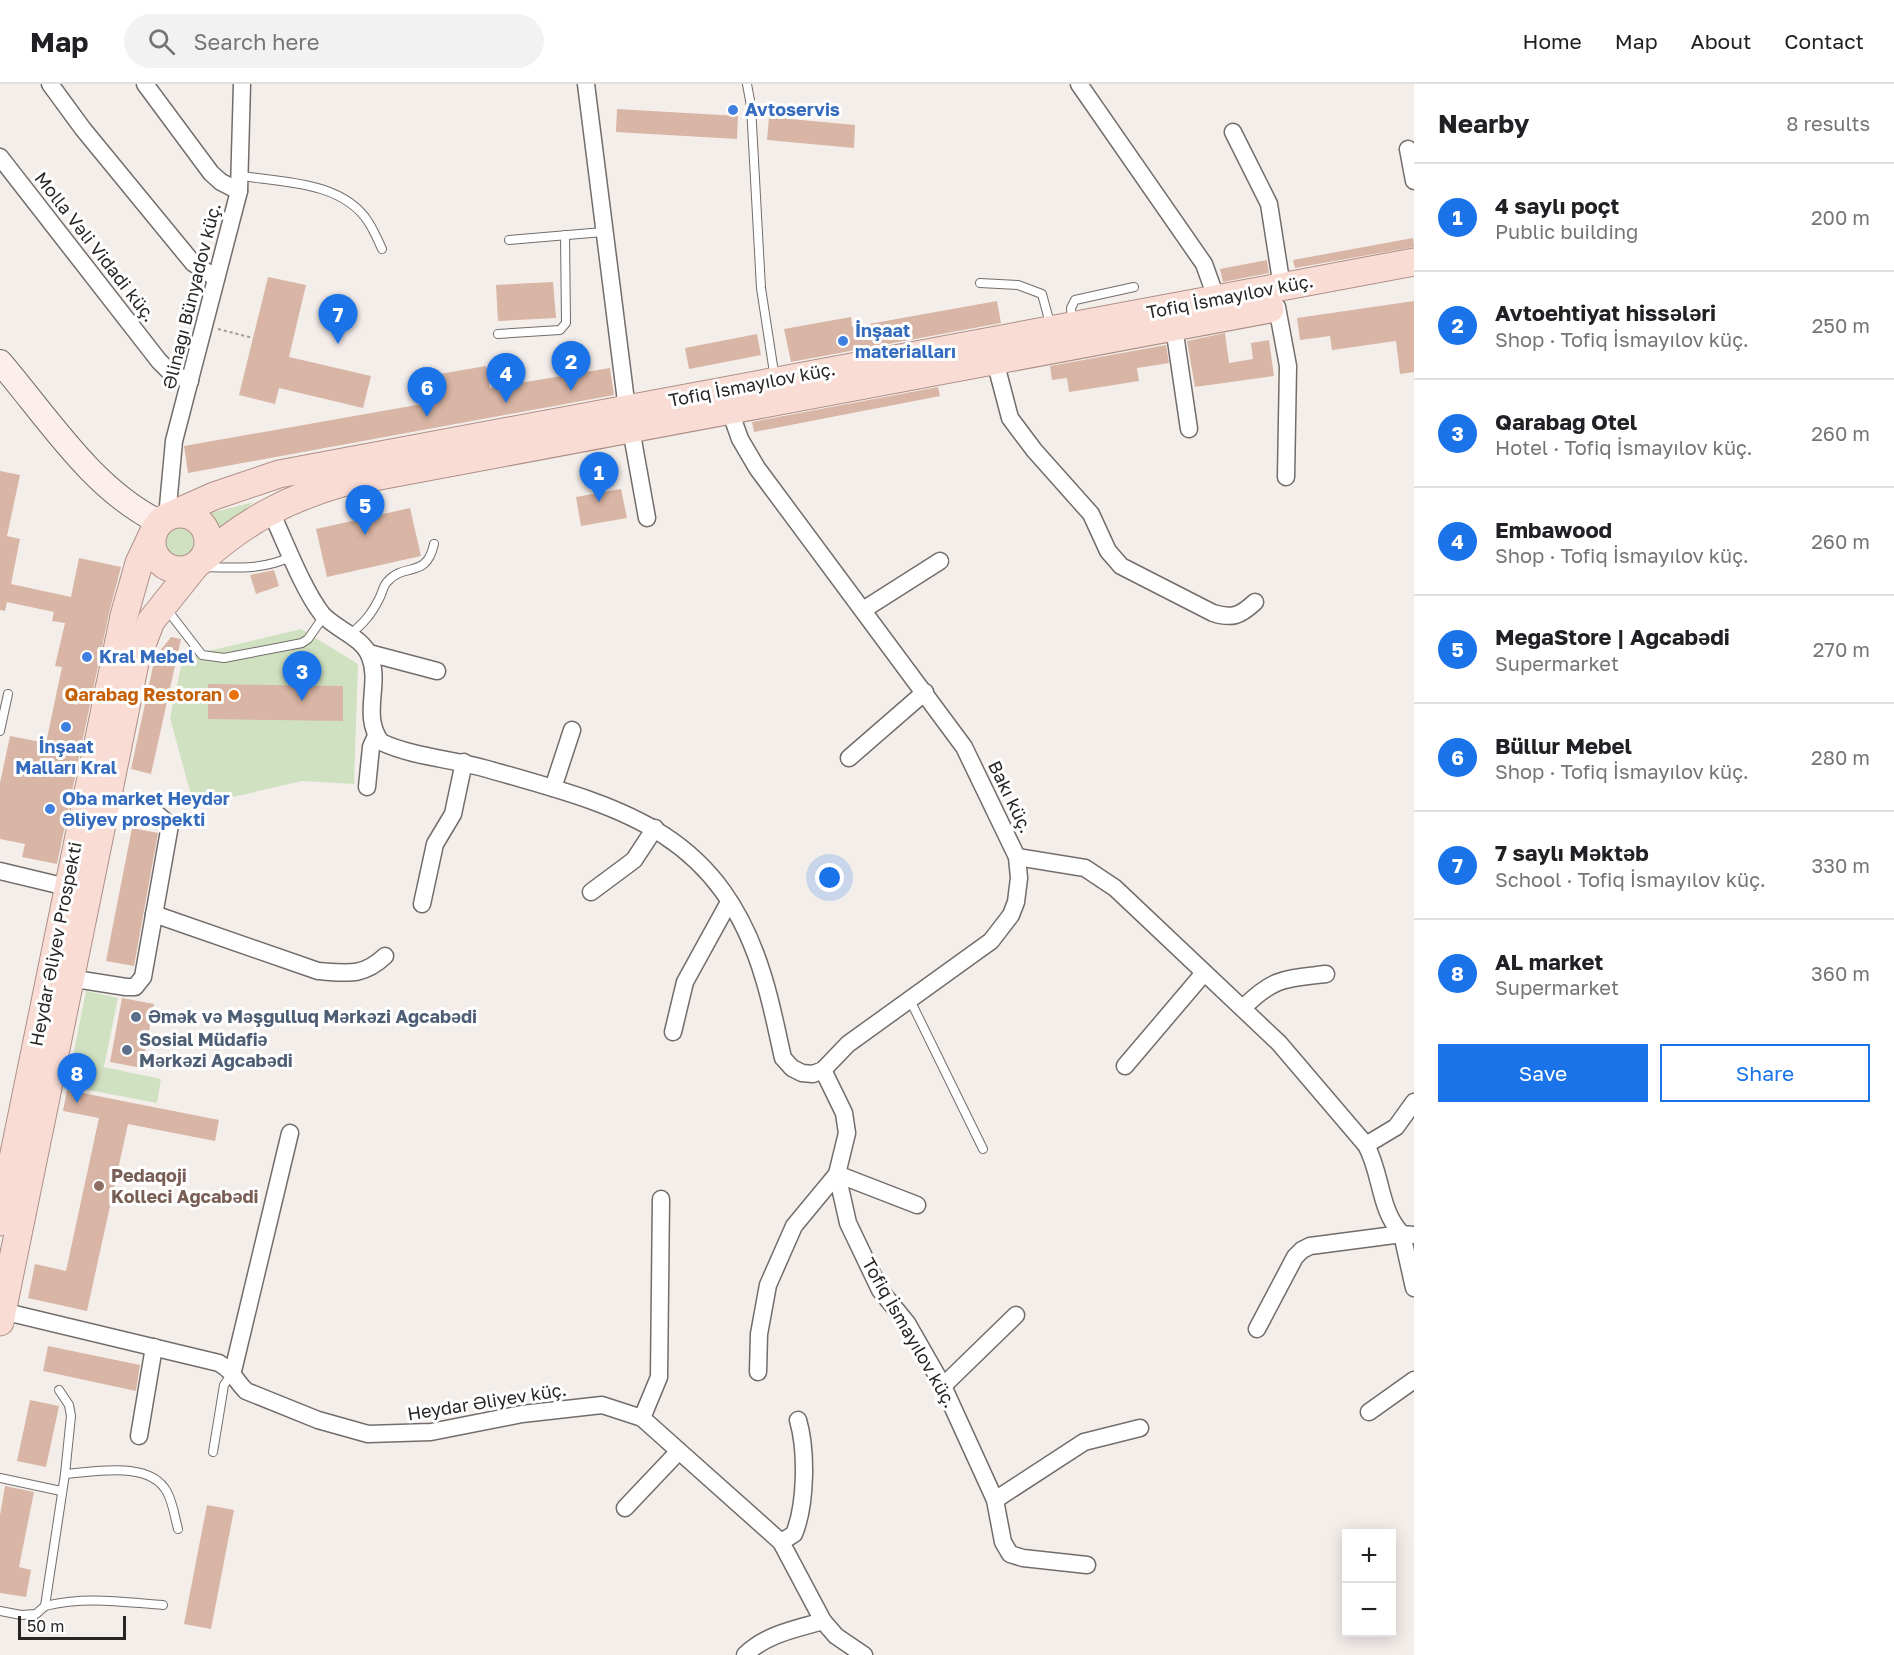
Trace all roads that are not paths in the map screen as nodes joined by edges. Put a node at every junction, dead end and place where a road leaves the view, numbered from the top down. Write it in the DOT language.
graph roads {
  1 [pos="50,84"];
  2 [pos="145,84"];
  3 [pos="242,84"];
  4 [pos="586,84"];
  5 [pos="747,84"];
  6 [pos="1079,84"];
  7 [pos="1233,132"];
  8 [pos="1408,149"];
  9 [pos="0,157"];
  10 [pos="1414,181"];
  11 [pos="240,183"];
  12 [pos="603,232"];
  13 [pos="565,235"];
  14 [pos="509,240"];
  15 [pos="382,249"];
  16 [pos="1414,262"];
  17 [pos="216,278"];
  18 [pos="1414,281"];
  19 [pos="980,283"];
  20 [pos="1134,287"];
  21 [pos="1280,297"];
  22 [pos="1219,309"];
  23 [pos="1174,327"];
  24 [pos="1062,328"];
  25 [pos="498,334"];
  26 [pos="995,361"];
  27 [pos="913,366"];
  28 [pos="2,368"];
  29 [pos="776,380"];
  30 [pos="190,381"];
  31 [pos="730,411"];
  32 [pos="629,419"];
  33 [pos="1189,429"];
  34 [pos="1286,477"];
  35 [pos="270,510"];
  36 [pos="647,518"];
  37 [pos="160,523"];
  38 [pos="434,544"];
  39 [pos="292,555"];
  40 [pos="940,561"];
  41 [pos="199,563"];
  42 [pos="1255,602"];
  43 [pos="163,604"];
  44 [pos="863,610"];
  45 [pos="324,616"];
  46 [pos="349,634"];
  47 [pos="369,653"];
  48 [pos="437,671"];
  49 [pos="925,692"];
  50 [pos="8,694"];
  51 [pos="572,730"];
  52 [pos="0,731"];
  53 [pos="376,736"];
  54 [pos="849,758"];
  55 [pos="464,762"];
  56 [pos="367,788"];
  57 [pos="553,788"];
  58 [pos="104,805"];
  59 [pos="655,828"];
  60 [pos="1017,857"];
  61 [pos="0,871"];
  62 [pos="77,889"];
  63 [pos="591,892"];
  64 [pos="729,902"];
  65 [pos="422,904"];
  66 [pos="154,914"];
  67 [pos="385,956"];
  68 [pos="1204,973"];
  69 [pos="1326,974"];
  70 [pos="69,978"];
  71 [pos="910,1000"];
  72 [pos="1244,1008"];
  73 [pos="673,1032"];
  74 [pos="1125,1066"];
  75 [pos="823,1070"];
  76 [pos="1414,1102"];
  77 [pos="290,1133"];
  78 [pos="1366,1145"];
  79 [pos="983,1149"];
  80 [pos="837,1174"];
  81 [pos="661,1199"];
  82 [pos="917,1205"];
  83 [pos="0,1222"];
  84 [pos="1408,1235"];
  85 [pos="1414,1288"];
  86 [pos="1016,1315"];
  87 [pos="1,1316"];
  88 [pos="1257,1329"];
  89 [pos="154,1347"];
  90 [pos="233,1371"];
  91 [pos="758,1372"];
  92 [pos="1414,1380"];
  93 [pos="943,1386"];
  94 [pos="59,1390"];
  95 [pos="1369,1412"];
  96 [pos="642,1418"];
  97 [pos="798,1420"];
  98 [pos="1140,1428"];
  99 [pos="139,1436"];
  100 [pos="679,1451"];
  101 [pos="213,1452"];
  102 [pos="65,1474"];
  103 [pos="0,1478"];
  104 [pos="61,1491"];
  105 [pos="995,1500"];
  106 [pos="625,1508"];
  107 [pos="178,1529"];
  108 [pos="781,1542"];
  109 [pos="1087,1565"];
  110 [pos="163,1605"];
  111 [pos="45,1606"];
  112 [pos="0,1611"];
  113 [pos="823,1621"];
  114 [pos="855,1653"];
  115 [pos="745,1655"];
  1 -- 17 [label="street"];
  2 -- 11 [label="street"];
  3 -- 11 [label="street, Əlinağı Bünyadov küç."];
  4 -- 12 [label="street"];
  5 -- 29 [label="lane"];
  6 -- 22 [label="street"];
  7 -- 21 [label="street"];
  8 -- 10 [label="street"];
  9 -- 30 [label="street, Molla Vəli Vidadi küç."];
  11 -- 15 [label="lane"];
  11 -- 17 [label="street, Əlinağı Bünyadov küç."];
  12 -- 13 [label="lane"];
  12 -- 32 [label="street"];
  13 -- 14 [label="lane"];
  13 -- 25 [label="lane"];
  16 -- 21 [label="main road, Tofiq İsmayılov küç."];
  17 -- 30 [label="street, Əlinağı Bünyadov küç."];
  18 -- 21 [label="main road"];
  19 -- 24 [label="lane"];
  20 -- 24 [label="lane"];
  21 -- 22 [label="main road"];
  21 -- 34 [label="street"];
  22 -- 23 [label="main road"];
  22 -- 24 [label="main road, Tofiq İsmayılov küç."];
  23 -- 26 [label="main road"];
  23 -- 33 [label="street"];
  24 -- 27 [label="main road, Tofiq İsmayılov küç."];
  26 -- 27 [label="main road"];
  26 -- 42 [label="street"];
  27 -- 29 [label="main road, Tofiq İsmayılov küç."];
  27 -- 31 [label="main road"];
  28 -- 37 [label="street"];
  29 -- 32 [label="main road, Tofiq İsmayılov küç."];
  30 -- 37 [label="street, Əlinağı Bünyadov küç."];
  31 -- 32 [label="main road"];
  31 -- 44 [label="street, Bakı küç."];
  32 -- 35 [label="main road"];
  32 -- 36 [label="street"];
  32 -- 37 [label="main road, Tofiq İsmayılov küç."];
  35 -- 39 [label="street"];
  35 -- 41 [label="main road"];
  37 -- 41 [label="main road"];
  37 -- 41 [label="main road"];
  37 -- 62 [label="main road, Heydar Əliyev Prospekti"];
  38 -- 46 [label="lane"];
  39 -- 41 [label="lane"];
  39 -- 45 [label="street"];
  40 -- 44 [label="street"];
  41 -- 43 [label="main road"];
  43 -- 45 [label="lane"];
  43 -- 58 [label="main road"];
  44 -- 49 [label="street, Bakı küç."];
  45 -- 46 [label="street"];
  46 -- 47 [label="street"];
  47 -- 48 [label="street"];
  47 -- 53 [label="street"];
  49 -- 54 [label="street"];
  49 -- 60 [label="street, Bakı küç."];
  50 -- 52 [label="lane"];
  51 -- 57 [label="street"];
  53 -- 55 [label="street"];
  53 -- 56 [label="street"];
  55 -- 57 [label="street"];
  55 -- 65 [label="street"];
  57 -- 59 [label="street"];
  58 -- 62 [label="main road"];
  58 -- 66 [label="street"];
  59 -- 63 [label="street"];
  59 -- 64 [label="street"];
  60 -- 68 [label="street, Bakı küç."];
  60 -- 71 [label="street"];
  61 -- 62 [label="street"];
  62 -- 70 [label="main road"];
  62 -- 83 [label="main road, Heydar Əliyev Prospekti"];
  64 -- 73 [label="street"];
  64 -- 75 [label="street"];
  66 -- 67 [label="street"];
  66 -- 70 [label="street"];
  68 -- 72 [label="street, Bakı küç."];
  68 -- 74 [label="street"];
  69 -- 72 [label="street"];
  70 -- 87 [label="main road"];
  71 -- 75 [label="street"];
  71 -- 79 [label="lane"];
  72 -- 78 [label="street, Bakı küç."];
  75 -- 80 [label="street, Tofiq İsmayılov küç."];
  76 -- 78 [label="street"];
  77 -- 90 [label="street"];
  78 -- 84 [label="street, Bakı küç."];
  80 -- 82 [label="street"];
  80 -- 91 [label="street"];
  80 -- 93 [label="street, Tofiq İsmayılov küç."];
  81 -- 96 [label="street"];
  84 -- 85 [label="street, Bakı küç."];
  84 -- 88 [label="street"];
  86 -- 93 [label="street"];
  87 -- 89 [label="street, Heydar Əliyev küç."];
  89 -- 90 [label="street, Heydar Əliyev küç."];
  89 -- 99 [label="street"];
  90 -- 96 [label="street, Heydar Əliyev küç."];
  90 -- 101 [label="lane"];
  92 -- 95 [label="street"];
  93 -- 105 [label="street, Tofiq İsmayılov küç."];
  94 -- 102 [label="lane"];
  96 -- 100 [label="street, Heydar Əliyev küç."];
  97 -- 108 [label="street"];
  98 -- 105 [label="street"];
  100 -- 106 [label="street"];
  100 -- 108 [label="street, Heydar Əliyev küç."];
  102 -- 104 [label="lane"];
  102 -- 107 [label="lane"];
  103 -- 104 [label="lane"];
  104 -- 111 [label="lane"];
  105 -- 109 [label="street, Tofiq İsmayılov küç."];
  108 -- 113 [label="street, Heydar Əliyev küç."];
  110 -- 111 [label="lane"];
  111 -- 112 [label="lane"];
  113 -- 114 [label="street, Heydar Əliyev küç."];
  113 -- 115 [label="street"];
}
